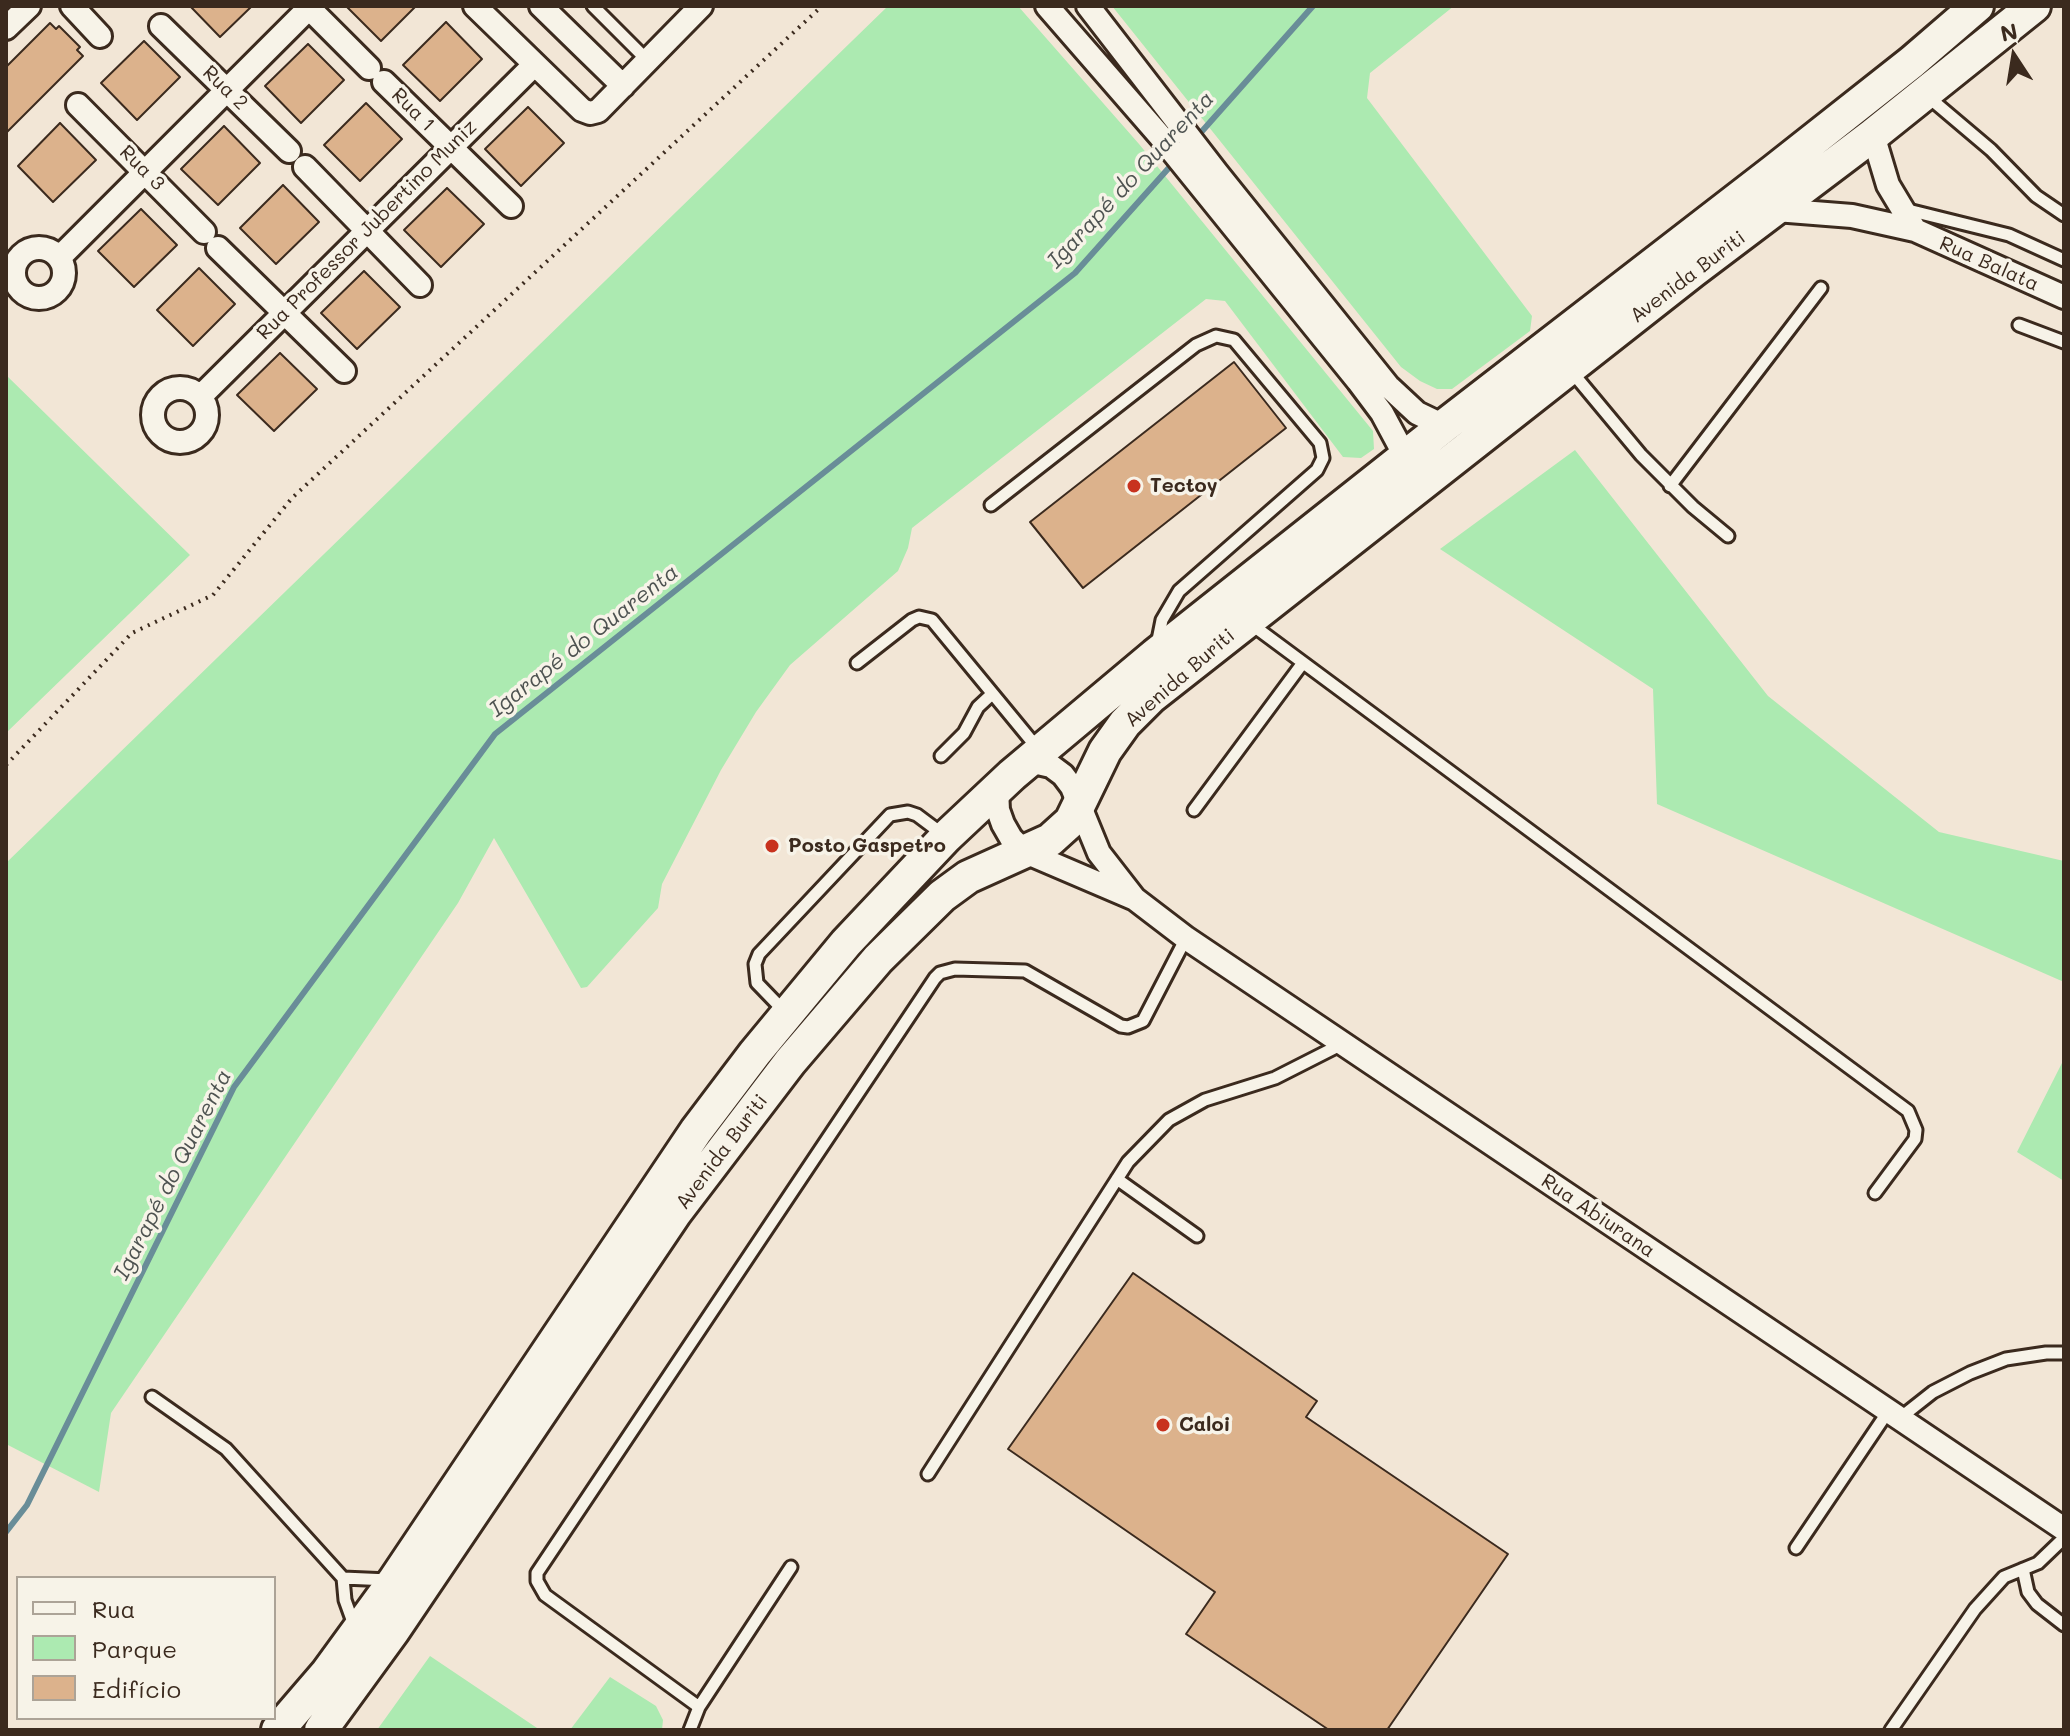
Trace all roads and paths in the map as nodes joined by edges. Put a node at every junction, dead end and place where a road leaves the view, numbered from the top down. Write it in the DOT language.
graph roads {
  1 [pos="29,6"];
  2 [pos="72,6"];
  3 [pos="541,6"];
  4 [pos="593,6"];
  5 [pos="701,6"];
  6 [pos="822,6"];
  7 [pos="1047,6"];
  8 [pos="1088,6"];
  9 [pos="1977,6"];
  10 [pos="2034,6"];
  11 [pos="309,7"];
  12 [pos="478,7"];
  13 [pos="161,26"];
  14 [pos="6,28"];
  15 [pos="100,36"];
  16 [pos="648,61"];
  17 [pos="534,65"];
  18 [pos="623,86"];
  19 [pos="227,89"];
  20 [pos="1925,94"];
  21 [pos="78,105"];
  22 [pos="1170,131"];
  23 [pos="1873,135"];
  24 [pos="450,148"];
  25 [pos="145,171"];
  26 [pos="1208,179"];
  27 [pos="511,206"];
  28 [pos="1900,207"];
  29 [pos="1776,210"];
  30 [pos="2064,215"];
  31 [pos="366,230"];
  32 [pos="1915,230"];
  33 [pos="59,258"];
  34 [pos="2064,260"];
  35 [pos="420,285"];
  36 [pos="1821,288"];
  37 [pos="2064,297"];
  38 [pos="283,314"];
  39 [pos="2019,325"];
  40 [pos="2064,342"];
  41 [pos="1569,368"];
  42 [pos="344,371"];
  43 [pos="201,396"];
  44 [pos="1444,426"];
  45 [pos="1405,456"];
  46 [pos="1670,486"];
  47 [pos="991,505"];
  48 [pos="1728,536"];
  49 [pos="1247,621"];
  50 [pos="1155,655"];
  51 [pos="857,663"];
  52 [pos="1302,664"];
  53 [pos="992,694"];
  54 [pos="941,756"];
  55 [pos="1035,756"];
  56 [pos="6,765"];
  57 [pos="997,790"];
  58 [pos="1081,804"];
  59 [pos="1194,810"];
  60 [pos="946,837"];
  61 [pos="1025,852"];
  62 [pos="1135,899"];
  63 [pos="1186,938"];
  64 [pos="787,1014"];
  65 [pos="1342,1044"];
  66 [pos="1117,1179"];
  67 [pos="1875,1193"];
  68 [pos="1197,1236"];
  69 [pos="2064,1353"];
  70 [pos="152,1397"];
  71 [pos="1895,1414"];
  72 [pos="928,1474"];
  73 [pos="2064,1529"];
  74 [pos="2064,1538"];
  75 [pos="1796,1548"];
  76 [pos="791,1567"];
  77 [pos="2023,1569"];
  78 [pos="343,1578"];
  79 [pos="394,1581"];
  80 [pos="2064,1625"];
  81 [pos="357,1633"];
  82 [pos="699,1707"];
  83 [pos="278,1730"];
  84 [pos="321,1730"];
  85 [pos="690,1730"];
  86 [pos="1891,1730"];
  1 -- 14 [label="street"];
  2 -- 15 [label="street"];
  3 -- 18 [label="street"];
  4 -- 16 [label="lane"];
  5 -- 16 [label="street"];
  6 -- 56 [label="path"];
  7 -- 22 [label="street"];
  8 -- 22 [label="street"];
  9 -- 44 [label="main road, Avenida Buriti"];
  10 -- 20 [label="main road, Avenida Buriti"];
  11 -- 19 [label="street"];
  11 -- 24 [label="street, Rua 1"];
  12 -- 17 [label="street"];
  13 -- 19 [label="street, Rua 2"];
  16 -- 18 [label="street"];
  17 -- 18 [label="street"];
  17 -- 24 [label="street, Rua Professor Jubertino Muniz"];
  19 -- 25 [label="street"];
  19 -- 31 [label="street, Rua 2"];
  20 -- 23 [label="main road, Avenida Buriti"];
  20 -- 30 [label="lane"];
  21 -- 25 [label="street, Rua 3"];
  22 -- 26 [label="street"];
  23 -- 28 [label="street, Rua Balata"];
  23 -- 29 [label="main road, Avenida Buriti"];
  24 -- 27 [label="street, Rua 1"];
  24 -- 31 [label="street, Rua Professor Jubertino Muniz"];
  25 -- 33 [label="street"];
  25 -- 38 [label="street, Rua 3"];
  26 -- 44 [label="street"];
  26 -- 45 [label="street"];
  28 -- 32 [label="street, Rua Balata"];
  28 -- 34 [label="lane"];
  29 -- 32 [label="street, Rua Balata"];
  29 -- 41 [label="main road, Avenida Buriti"];
  31 -- 35 [label="street, Rua 2"];
  31 -- 38 [label="street, Rua Professor Jubertino Muniz"];
  32 -- 37 [label="street, Rua Balata"];
  36 -- 46 [label="lane"];
  38 -- 42 [label="street, Rua 3"];
  38 -- 43 [label="street, Rua Professor Jubertino Muniz"];
  39 -- 40 [label="lane"];
  41 -- 46 [label="lane"];
  41 -- 49 [label="main road, Avenida Buriti"];
  44 -- 45 [label="main road, Avenida Buriti"];
  45 -- 50 [label="main road, Avenida Buriti"];
  46 -- 48 [label="lane"];
  47 -- 50 [label="lane"];
  49 -- 52 [label="lane"];
  49 -- 58 [label="main road, Avenida Buriti"];
  50 -- 55 [label="main road, Avenida Buriti"];
  51 -- 53 [label="lane"];
  52 -- 59 [label="lane"];
  52 -- 67 [label="lane"];
  53 -- 54 [label="lane"];
  53 -- 55 [label="lane"];
  55 -- 57 [label="main road, Avenida Buriti"];
  55 -- 58 [label="street, Rua Abiurana"];
  57 -- 60 [label="main road, Avenida Buriti"];
  57 -- 61 [label="street"];
  58 -- 61 [label="main road, Avenida Buriti"];
  58 -- 62 [label="street, Rua Abiurana"];
  60 -- 64 [label="main road, Avenida Buriti"];
  60 -- 64 [label="lane"];
  61 -- 62 [label="street, Rua Abiurana"];
  61 -- 84 [label="main road, Avenida Buriti"];
  62 -- 63 [label="street, Rua Abiurana"];
  63 -- 65 [label="street, Rua Abiurana"];
  63 -- 82 [label="lane"];
  64 -- 79 [label="main road, Avenida Buriti"];
  65 -- 66 [label="lane"];
  65 -- 71 [label="street, Rua Abiurana"];
  66 -- 68 [label="lane"];
  66 -- 72 [label="lane"];
  69 -- 71 [label="lane"];
  70 -- 78 [label="lane"];
  71 -- 73 [label="street, Rua Abiurana"];
  71 -- 75 [label="lane"];
  74 -- 77 [label="lane"];
  76 -- 82 [label="lane"];
  77 -- 80 [label="lane"];
  77 -- 86 [label="lane"];
  78 -- 79 [label="lane"];
  78 -- 81 [label="lane"];
  79 -- 81 [label="main road, Avenida Buriti"];
  81 -- 83 [label="main road, Avenida Buriti"];
  82 -- 85 [label="lane"];
}
